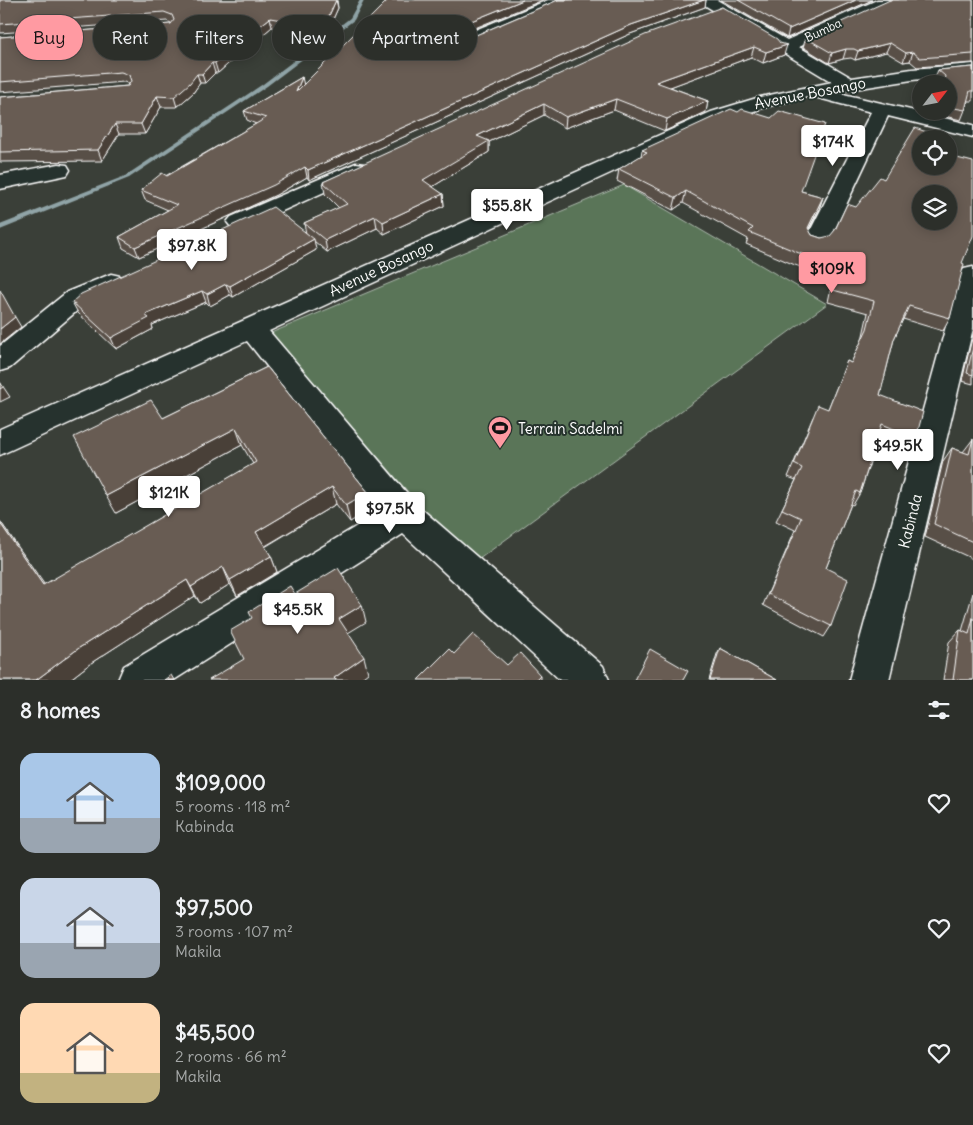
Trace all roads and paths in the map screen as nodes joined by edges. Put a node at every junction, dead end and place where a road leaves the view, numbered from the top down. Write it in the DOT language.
graph roads {
  1 [pos="560,0"];
  2 [pos="890,0"];
  3 [pos="708,9"];
  4 [pos="477,35"];
  5 [pos="784,48"];
  6 [pos="973,65"];
  7 [pos="946,70"];
  8 [pos="973,70"];
  9 [pos="848,84"];
  10 [pos="808,91"];
  11 [pos="882,109"];
  12 [pos="973,131"];
  13 [pos="375,160"];
  14 [pos="59,170"];
  15 [pos="0,182"];
  16 [pos="222,230"];
  17 [pos="817,241"];
  18 [pos="127,274"];
  19 [pos="973,274"];
  20 [pos="251,328"];
  21 [pos="0,360"];
  22 [pos="0,443"];
  23 [pos="405,515"];
  24 [pos="572,675"];
  25 [pos="138,680"];
  26 [pos="868,680"];
  1 -- 4 [label="street"];
  2 -- 5 [label="street, Bumba"];
  3 -- 5 [label="street"];
  5 -- 9 [label="street"];
  6 -- 7 [label="street"];
  7 -- 8 [label="street, Avenue Bosango"];
  7 -- 9 [label="street, Avenue Bosango"];
  9 -- 10 [label="street, Avenue Bosango"];
  10 -- 11 [label="street"];
  10 -- 20 [label="street, Avenue Bosango"];
  11 -- 12 [label="street"];
  11 -- 17 [label="street"];
  13 -- 16 [label="street"];
  14 -- 15 [label="street"];
  18 -- 21 [label="street"];
  19 -- 26 [label="street, Kabinda"];
  20 -- 22 [label="street, Avenue Bosango"];
  20 -- 23 [label="street"];
  23 -- 24 [label="street"];
  23 -- 25 [label="street"];
}
